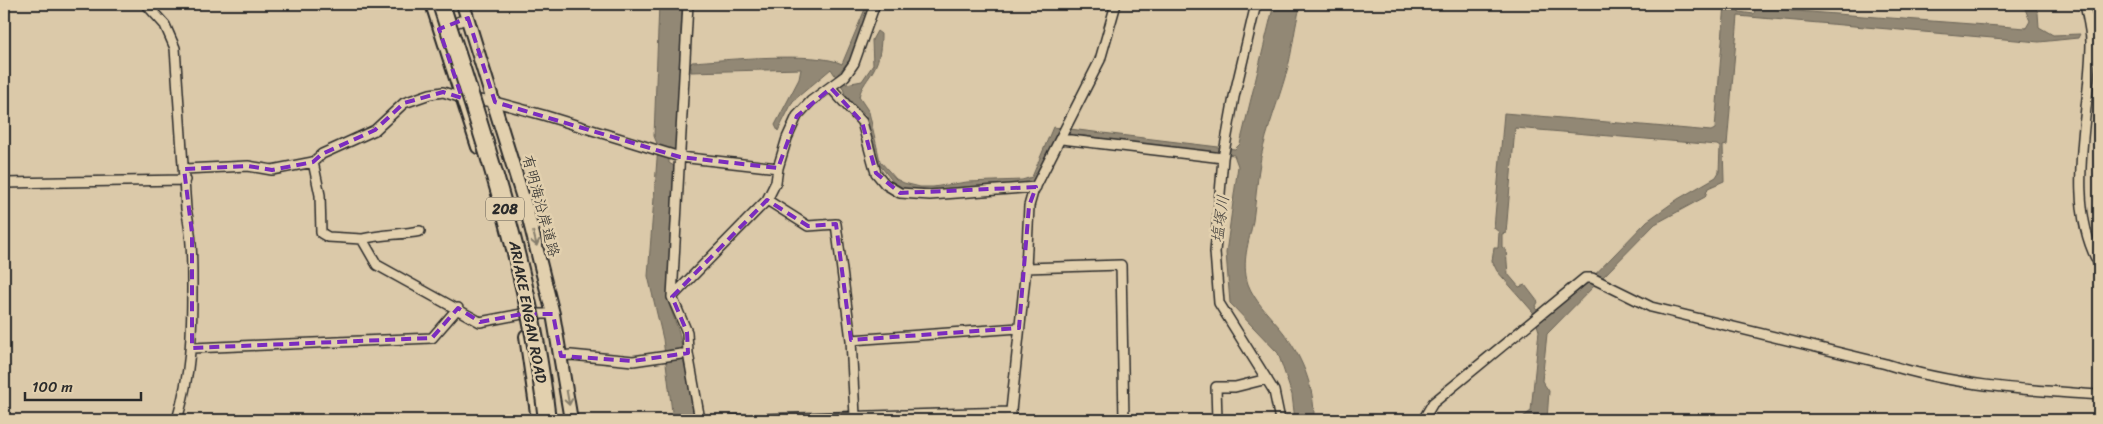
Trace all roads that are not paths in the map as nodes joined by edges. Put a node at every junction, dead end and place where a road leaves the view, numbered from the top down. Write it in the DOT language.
graph roads {
  1 [pos="146,4"];
  2 [pos="432,4"];
  3 [pos="441,4"];
  4 [pos="463,4"];
  5 [pos="688,4"];
  6 [pos="876,4"];
  7 [pos="1116,4"];
  8 [pos="1256,4"];
  9 [pos="2085,4"];
  10 [pos="468,18"];
  11 [pos="440,29"];
  12 [pos="2095,41"];
  13 [pos="831,88"];
  14 [pos="462,98"];
  15 [pos="495,102"];
  16 [pos="1062,139"];
  17 [pos="680,157"];
  18 [pos="1223,158"];
  19 [pos="313,162"];
  20 [pos="778,168"];
  21 [pos="184,169"];
  22 [pos="185,180"];
  23 [pos="4,183"];
  24 [pos="1036,187"];
  25 [pos="767,200"];
  26 [pos="420,231"];
  27 [pos="362,239"];
  28 [pos="2099,264"];
  29 [pos="1026,268"];
  30 [pos="672,297"];
  31 [pos="458,308"];
  32 [pos="522,314"];
  33 [pos="553,314"];
  34 [pos="1019,328"];
  35 [pos="851,340"];
  36 [pos="192,348"];
  37 [pos="688,353"];
  38 [pos="561,356"];
  39 [pos="1266,378"];
  40 [pos="2099,395"];
  41 [pos="855,416"];
  42 [pos="1010,416"];
  43 [pos="177,420"];
  44 [pos="538,420"];
  45 [pos="547,420"];
  46 [pos="572,420"];
  47 [pos="700,420"];
  48 [pos="734,420"];
  49 [pos="1124,420"];
  50 [pos="1217,420"];
  51 [pos="1280,420"];
  52 [pos="1423,420"];
  1 -- 21 [label="street"];
  2 -- 11 [label="main road"];
  3 -- 45 [label="highway, ARIAKE ENGAN ROAD / 208, bridge"];
  4 -- 10 [label="main road, 有明海沿岸道路"];
  5 -- 17 [label="street"];
  6 -- 13 [label="street"];
  7 -- 16 [label="street"];
  8 -- 18 [label="street"];
  9 -- 12 [label="street"];
  10 -- 11 [label="street"];
  10 -- 15 [label="main road, 有明海沿岸道路, one-way"];
  11 -- 14 [label="main road"];
  12 -- 28 [label="street"];
  13 -- 20 [label="street"];
  13 -- 24 [label="street"];
  14 -- 15 [label="street"];
  14 -- 19 [label="street"];
  14 -- 32 [label="main road"];
  15 -- 17 [label="street"];
  15 -- 33 [label="main road, 有明海沿岸道路, one-way"];
  16 -- 18 [label="street"];
  16 -- 24 [label="street"];
  17 -- 20 [label="street"];
  17 -- 30 [label="street"];
  18 -- 39 [label="street"];
  19 -- 21 [label="street"];
  19 -- 27 [label="street"];
  20 -- 25 [label="street"];
  21 -- 22 [label="street"];
  22 -- 23 [label="street"];
  22 -- 36 [label="street"];
  24 -- 29 [label="street"];
  25 -- 30 [label="street"];
  25 -- 35 [label="street"];
  26 -- 27 [label="street"];
  27 -- 31 [label="street"];
  29 -- 34 [label="street"];
  29 -- 49 [label="street"];
  30 -- 37 [label="street"];
  31 -- 32 [label="street"];
  31 -- 36 [label="street"];
  32 -- 33 [label="street"];
  32 -- 44 [label="main road"];
  33 -- 38 [label="main road, 有明海沿岸道路"];
  34 -- 35 [label="street"];
  34 -- 42 [label="street"];
  35 -- 41 [label="street"];
  36 -- 43 [label="street"];
  37 -- 38 [label="street"];
  37 -- 47 [label="street"];
  38 -- 46 [label="main road, 有明海沿岸道路, one-way"];
  39 -- 50 [label="street"];
  39 -- 51 [label="street"];
  40 -- 52 [label="street"];
  41 -- 42 [label="street"];
  41 -- 48 [label="street"];
}
